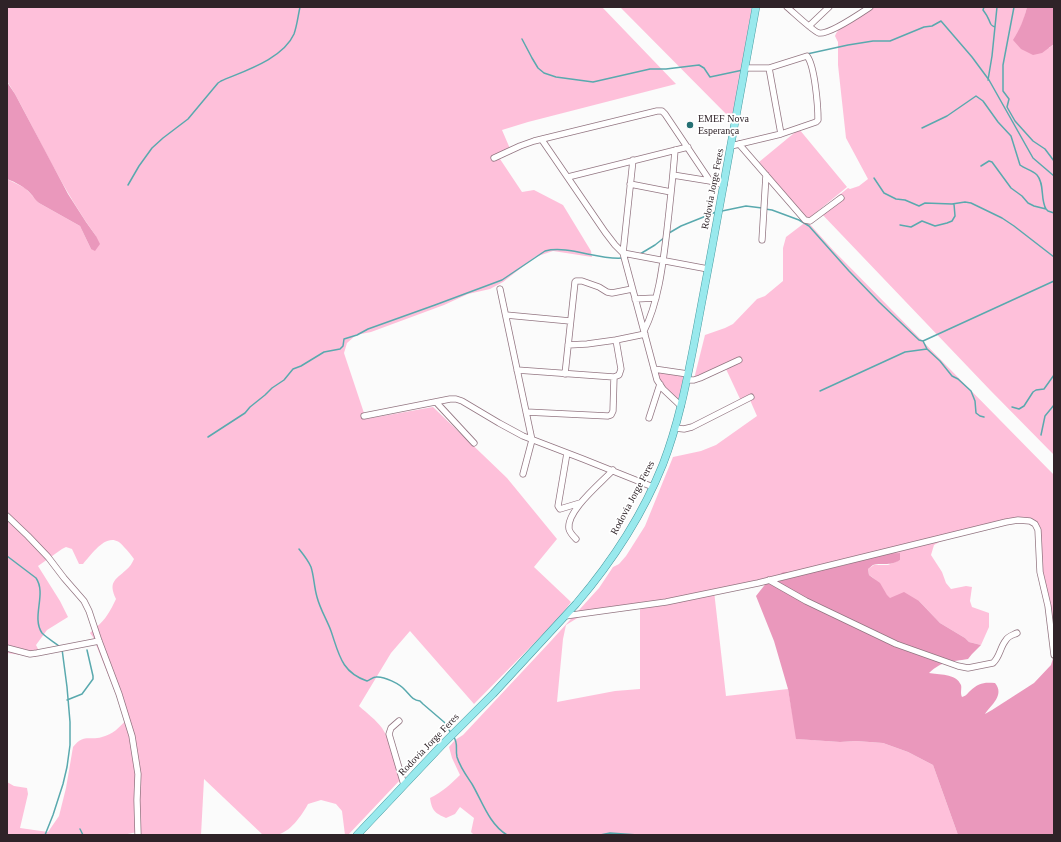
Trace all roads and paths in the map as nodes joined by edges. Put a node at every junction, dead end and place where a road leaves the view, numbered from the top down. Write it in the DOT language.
graph roads {
  1 [pos="756,7"];
  2 [pos="787,7"];
  3 [pos="828,7"];
  4 [pos="870,7"];
  5 [pos="809,26"];
  6 [pos="745,68"];
  7 [pos="769,68"];
  8 [pos="781,134"];
  9 [pos="542,140"];
  10 [pos="735,145"];
  11 [pos="688,147"];
  12 [pos="675,150"];
  13 [pos="494,158"];
  14 [pos="633,160"];
  15 [pos="673,175"];
  16 [pos="766,175"];
  17 [pos="568,177"];
  18 [pos="710,181"];
  19 [pos="630,184"];
  20 [pos="724,185"];
  21 [pos="671,192"];
  22 [pos="841,198"];
  23 [pos="762,240"];
  24 [pos="623,253"];
  25 [pos="663,261"];
  26 [pos="708,269"];
  27 [pos="500,289"];
  28 [pos="632,289"];
  29 [pos="656,298"];
  30 [pos="635,299"];
  31 [pos="506,315"];
  32 [pos="570,321"];
  33 [pos="645,332"];
  34 [pos="616,340"];
  35 [pos="568,345"];
  36 [pos="739,360"];
  37 [pos="654,369"];
  38 [pos="517,370"];
  39 [pos="565,374"];
  40 [pos="614,377"];
  41 [pos="688,377"];
  42 [pos="660,384"];
  43 [pos="751,397"];
  44 [pos="436,402"];
  45 [pos="681,406"];
  46 [pos="526,412"];
  47 [pos="364,416"];
  48 [pos="649,418"];
  49 [pos="675,428"];
  50 [pos="532,440"];
  51 [pos="474,443"];
  52 [pos="567,453"];
  53 [pos="613,470"];
  54 [pos="523,474"];
  55 [pos="653,487"];
  56 [pos="580,503"];
  57 [pos="7,516"];
  58 [pos="576,539"];
  59 [pos="769,580"];
  60 [pos="565,616"];
  61 [pos="1017,633"];
  62 [pos="99,641"];
  63 [pos="7,648"];
  64 [pos="1054,655"];
  65 [pos="399,721"];
  66 [pos="404,785"];
  67 [pos="138,835"];
  68 [pos="357,835"];
  1 -- 6 [label="main road, Rodovia Jorge Feres"];
  2 -- 5 [label="street"];
  3 -- 5 [label="street"];
  4 -- 5 [label="street"];
  6 -- 7 [label="street"];
  6 -- 10 [label="main road, Rodovia Jorge Feres"];
  7 -- 8 [label="street"];
  7 -- 8 [label="street"];
  8 -- 10 [label="street"];
  9 -- 11 [label="street"];
  9 -- 13 [label="street"];
  9 -- 17 [label="street"];
  10 -- 16 [label="street"];
  10 -- 20 [label="main road, Rodovia Jorge Feres"];
  11 -- 12 [label="street"];
  11 -- 18 [label="street"];
  12 -- 14 [label="street"];
  12 -- 15 [label="street"];
  14 -- 17 [label="street"];
  14 -- 19 [label="street"];
  15 -- 18 [label="street"];
  15 -- 21 [label="street"];
  16 -- 22 [label="street"];
  16 -- 23 [label="street"];
  17 -- 24 [label="street"];
  18 -- 20 [label="street"];
  19 -- 21 [label="street"];
  19 -- 24 [label="street"];
  20 -- 26 [label="main road, Rodovia Jorge Feres"];
  21 -- 25 [label="street"];
  24 -- 25 [label="street"];
  24 -- 28 [label="street"];
  25 -- 26 [label="street"];
  25 -- 29 [label="street"];
  26 -- 41 [label="main road, Rodovia Jorge Feres"];
  27 -- 31 [label="street"];
  28 -- 30 [label="street"];
  28 -- 32 [label="street"];
  29 -- 30 [label="street"];
  29 -- 33 [label="street"];
  30 -- 33 [label="street"];
  31 -- 32 [label="street"];
  31 -- 38 [label="street"];
  32 -- 35 [label="street"];
  33 -- 34 [label="street"];
  33 -- 37 [label="street"];
  34 -- 35 [label="street"];
  34 -- 40 [label="street"];
  35 -- 39 [label="street"];
  36 -- 41 [label="street"];
  37 -- 41 [label="street"];
  37 -- 42 [label="street"];
  38 -- 39 [label="street"];
  38 -- 46 [label="street"];
  39 -- 40 [label="street"];
  40 -- 46 [label="street"];
  41 -- 45 [label="main road, Rodovia Jorge Feres"];
  42 -- 45 [label="street"];
  42 -- 48 [label="street"];
  43 -- 49 [label="street"];
  44 -- 47 [label="street"];
  44 -- 50 [label="street"];
  44 -- 51 [label="street"];
  45 -- 49 [label="main road, Rodovia Jorge Feres"];
  46 -- 50 [label="street"];
  49 -- 55 [label="main road, Rodovia Jorge Feres"];
  50 -- 52 [label="street"];
  50 -- 54 [label="street"];
  52 -- 53 [label="street"];
  52 -- 56 [label="street"];
  53 -- 55 [label="street"];
  53 -- 56 [label="street"];
  55 -- 60 [label="main road, Rodovia Jorge Feres"];
  56 -- 58 [label="street"];
  57 -- 62 [label="street"];
  59 -- 60 [label="street"];
  59 -- 61 [label="street"];
  59 -- 64 [label="street"];
  60 -- 66 [label="main road, Rodovia Jorge Feres"];
  62 -- 63 [label="street"];
  62 -- 67 [label="street"];
  65 -- 66 [label="street"];
  66 -- 68 [label="main road, Rodovia Jorge Feres"];
}
